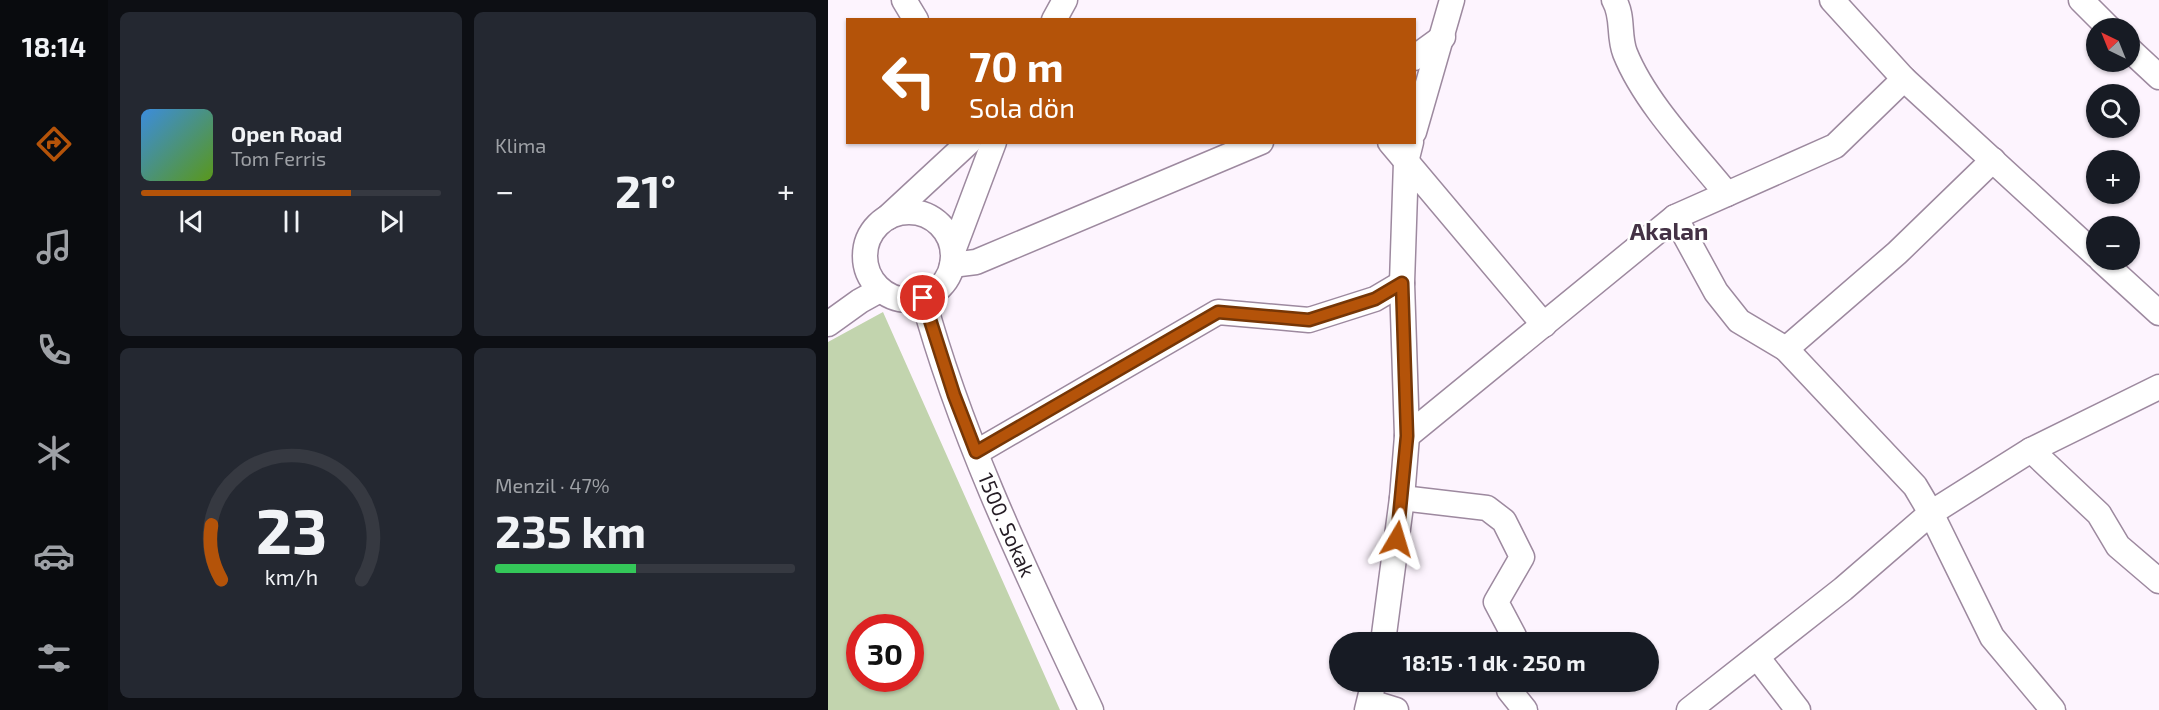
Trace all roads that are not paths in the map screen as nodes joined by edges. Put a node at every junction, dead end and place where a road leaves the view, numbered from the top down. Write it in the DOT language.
graph roads {
  1 [pos="903,0"];
  2 [pos="1065,0"];
  3 [pos="1452,0"];
  4 [pos="1614,0"];
  5 [pos="1832,0"];
  6 [pos="2081,0"];
  7 [pos="915,18"];
  8 [pos="1055,18"];
  9 [pos="2099,18"];
  10 [pos="1443,37"];
  11 [pos="1416,57"];
  12 [pos="2140,59"];
  13 [pos="2159,77"];
  14 [pos="1904,79"];
  15 [pos="1416,125"];
  16 [pos="967,144"];
  17 [pos="993,144"];
  18 [pos="1256,144"];
  19 [pos="1394,144"];
  20 [pos="1408,152"];
  21 [pos="1993,160"];
  22 [pos="1727,194"];
  23 [pos="888,217"];
  24 [pos="1675,217"];
  25 [pos="2086,246"];
  26 [pos="952,258"];
  27 [pos="2112,270"];
  28 [pos="1402,283"];
  29 [pos="880,290"];
  30 [pos="923,298"];
  31 [pos="2159,313"];
  32 [pos="828,324"];
  33 [pos="1544,325"];
  34 [pos="1786,349"];
  35 [pos="2159,387"];
  36 [pos="1407,436"];
  37 [pos="2031,450"];
  38 [pos="976,452"];
  39 [pos="1402,498"];
  40 [pos="1931,513"];
  41 [pos="2159,581"];
  42 [pos="1384,632"];
  43 [pos="1512,632"];
  44 [pos="1757,657"];
  45 [pos="1511,692"];
  46 [pos="1370,698"];
  47 [pos="1091,710"];
  48 [pos="1396,710"];
  49 [pos="1525,710"];
  50 [pos="1689,710"];
  51 [pos="1798,710"];
  52 [pos="2053,710"];
  1 -- 7 [label="street"];
  2 -- 8 [label="street"];
  3 -- 10 [label="street"];
  4 -- 22 [label="street"];
  5 -- 14 [label="street"];
  6 -- 9 [label="street"];
  10 -- 11 [label="street"];
  10 -- 15 [label="street"];
  12 -- 13 [label="street"];
  14 -- 21 [label="street"];
  14 -- 22 [label="street"];
  16 -- 23 [label="street"];
  17 -- 26 [label="street"];
  18 -- 26 [label="street"];
  19 -- 20 [label="street"];
  20 -- 28 [label="street"];
  20 -- 33 [label="street"];
  21 -- 25 [label="street"];
  21 -- 34 [label="street"];
  22 -- 24 [label="street"];
  23 -- 26 [label="street"];
  23 -- 29 [label="street"];
  24 -- 33 [label="street"];
  24 -- 34 [label="street"];
  26 -- 30 [label="street"];
  27 -- 31 [label="street"];
  28 -- 36 [label="street"];
  28 -- 38 [label="street"];
  29 -- 30 [label="street"];
  29 -- 32 [label="street"];
  30 -- 38 [label="street, 1500. Sokak"];
  33 -- 36 [label="street"];
  34 -- 40 [label="street"];
  35 -- 37 [label="street"];
  36 -- 39 [label="street"];
  37 -- 40 [label="street"];
  37 -- 41 [label="street"];
  38 -- 47 [label="street, 1500. Sokak"];
  39 -- 42 [label="street"];
  39 -- 43 [label="street"];
  40 -- 44 [label="street"];
  40 -- 52 [label="street"];
  44 -- 50 [label="street"];
  44 -- 51 [label="street"];
  45 -- 49 [label="street"];
  46 -- 48 [label="street"];
}
